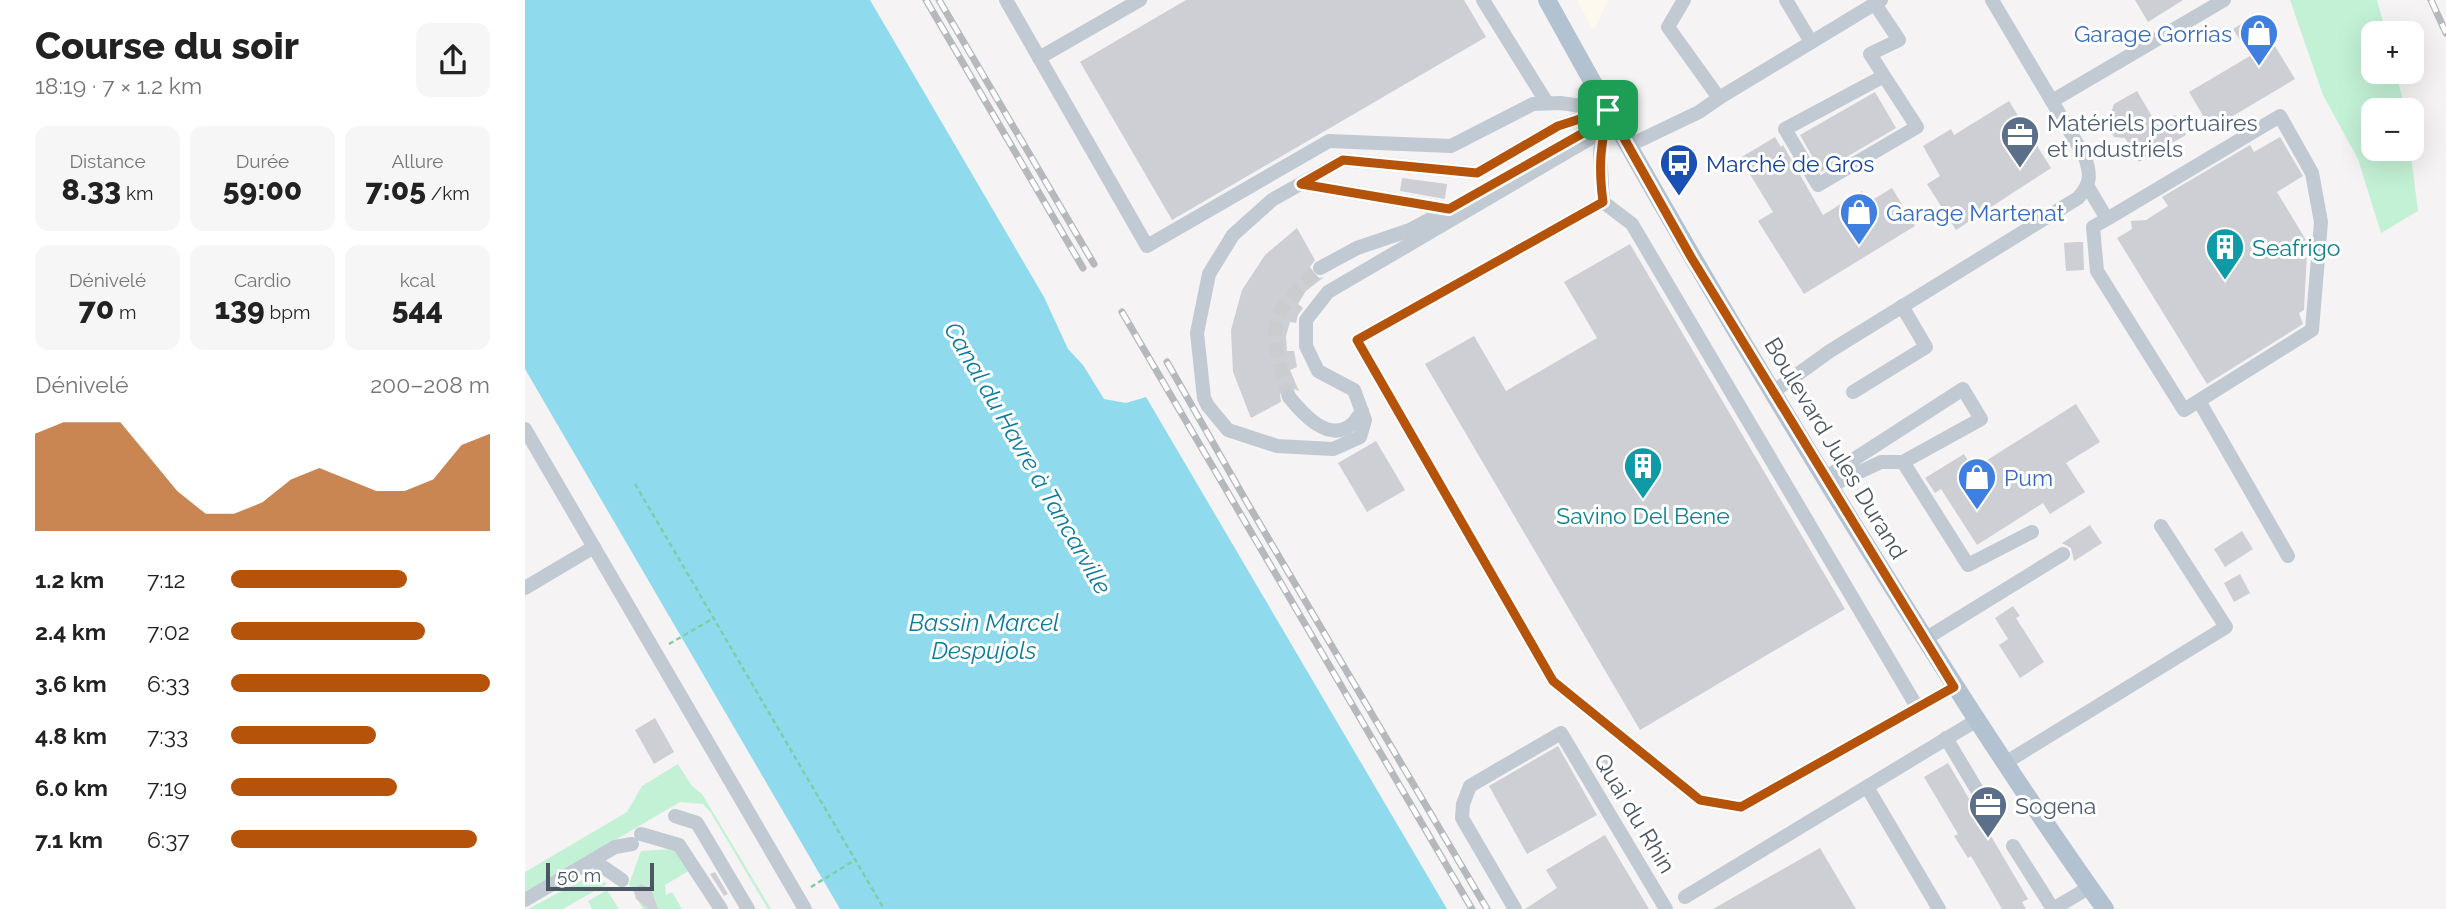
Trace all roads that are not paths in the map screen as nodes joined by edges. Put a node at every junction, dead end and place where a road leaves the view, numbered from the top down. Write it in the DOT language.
graph roads {
  1 [pos="1006,0"];
  2 [pos="1140,0"];
  3 [pos="1483,0"];
  4 [pos="1547,0"];
  5 [pos="1684,0"];
  6 [pos="1992,0"];
  7 [pos="2224,0"];
  8 [pos="1793,2"];
  9 [pos="1878,2"];
  10 [pos="1811,42"];
  11 [pos="1039,58"];
  12 [pos="1884,76"];
  13 [pos="1719,97"];
  14 [pos="2052,101"];
  15 [pos="1547,103"];
  16 [pos="1606,120"];
  17 [pos="1628,146"];
  18 [pos="1301,184"];
  19 [pos="2088,187"];
  20 [pos="1603,202"];
  21 [pos="1449,209"];
  22 [pos="2106,219"];
  23 [pos="1320,268"];
  24 [pos="1902,306"];
  25 [pos="1773,392"];
  26 [pos="1853,392"];
  27 [pos="1289,397"];
  28 [pos="2199,401"];
  29 [pos="1362,411"];
  30 [pos="525,429"];
  31 [pos="1903,462"];
  32 [pos="1827,482"];
  33 [pos="2161,526"];
  34 [pos="2032,531"];
  35 [pos="594,547"];
  36 [pos="2063,554"];
  37 [pos="2288,555"];
  38 [pos="525,588"];
  39 [pos="1925,639"];
  40 [pos="1954,687"];
  41 [pos="1917,708"];
  42 [pos="1977,720"];
  43 [pos="1947,738"];
  44 [pos="2005,763"];
  45 [pos="1867,787"];
  46 [pos="1989,810"];
  47 [pos="675,816"];
  48 [pos="2013,846"];
  49 [pos="593,860"];
  50 [pos="622,880"];
  51 [pos="2090,887"];
  52 [pos="1685,897"];
  53 [pos="525,900"];
  54 [pos="720,909"];
  55 [pos="748,909"];
  56 [pos="805,909"];
  57 [pos="1515,909"];
  58 [pos="1666,909"];
  59 [pos="1939,909"];
  60 [pos="2053,909"];
  61 [pos="2105,909"];
  1 -- 11 [label="street"];
  2 -- 11 [label="street"];
  3 -- 15 [label="street"];
  4 -- 16 [label="main road, Boulevard Jules Durand"];
  5 -- 13 [label="street"];
  6 -- 14 [label="street"];
  7 -- 14 [label="street"];
  8 -- 10 [label="street"];
  9 -- 10 [label="street"];
  9 -- 12 [label="street"];
  10 -- 13 [label="street"];
  11 -- 15 [label="street"];
  12 -- 12 [label="street"];
  13 -- 17 [label="street"];
  14 -- 19 [label="street"];
  15 -- 16 [label="street"];
  16 -- 17 [label="main road, Boulevard Jules Durand"];
  16 -- 18 [label="street"];
  16 -- 20 [label="street"];
  16 -- 21 [label="street"];
  16 -- 29 [label="street"];
  17 -- 25 [label="main road, Boulevard Jules Durand"];
  18 -- 21 [label="street"];
  18 -- 29 [label="street"];
  19 -- 22 [label="street"];
  19 -- 24 [label="street"];
  20 -- 41 [label="street"];
  20 -- 41 [label="street"];
  21 -- 23 [label="street"];
  22 -- 28 [label="street"];
  22 -- 28 [label="street"];
  24 -- 25 [label="street"];
  24 -- 26 [label="street"];
  25 -- 32 [label="main road, Boulevard Jules Durand"];
  27 -- 29 [label="street"];
  28 -- 37 [label="street"];
  30 -- 35 [label="street"];
  31 -- 32 [label="street"];
  31 -- 32 [label="street"];
  31 -- 34 [label="street"];
  32 -- 39 [label="main road, Boulevard Jules Durand"];
  33 -- 44 [label="street"];
  35 -- 38 [label="street"];
  35 -- 56 [label="street"];
  36 -- 39 [label="street"];
  39 -- 40 [label="main road, Boulevard Jules Durand"];
  40 -- 41 [label="street"];
  40 -- 42 [label="main road, Boulevard Jules Durand"];
  42 -- 43 [label="street"];
  42 -- 44 [label="main road, Boulevard Jules Durand"];
  43 -- 45 [label="street"];
  43 -- 46 [label="street"];
  44 -- 51 [label="main road, Boulevard Jules Durand"];
  45 -- 52 [label="street"];
  45 -- 59 [label="street"];
  47 -- 55 [label="street"];
  48 -- 60 [label="street"];
  49 -- 50 [label="street"];
  49 -- 53 [label="street"];
  49 -- 54 [label="street"];
  51 -- 60 [label="street"];
  51 -- 61 [label="main road, Boulevard Jules Durand"];
  57 -- 58 [label="street, Quai du Rhin"];
}
